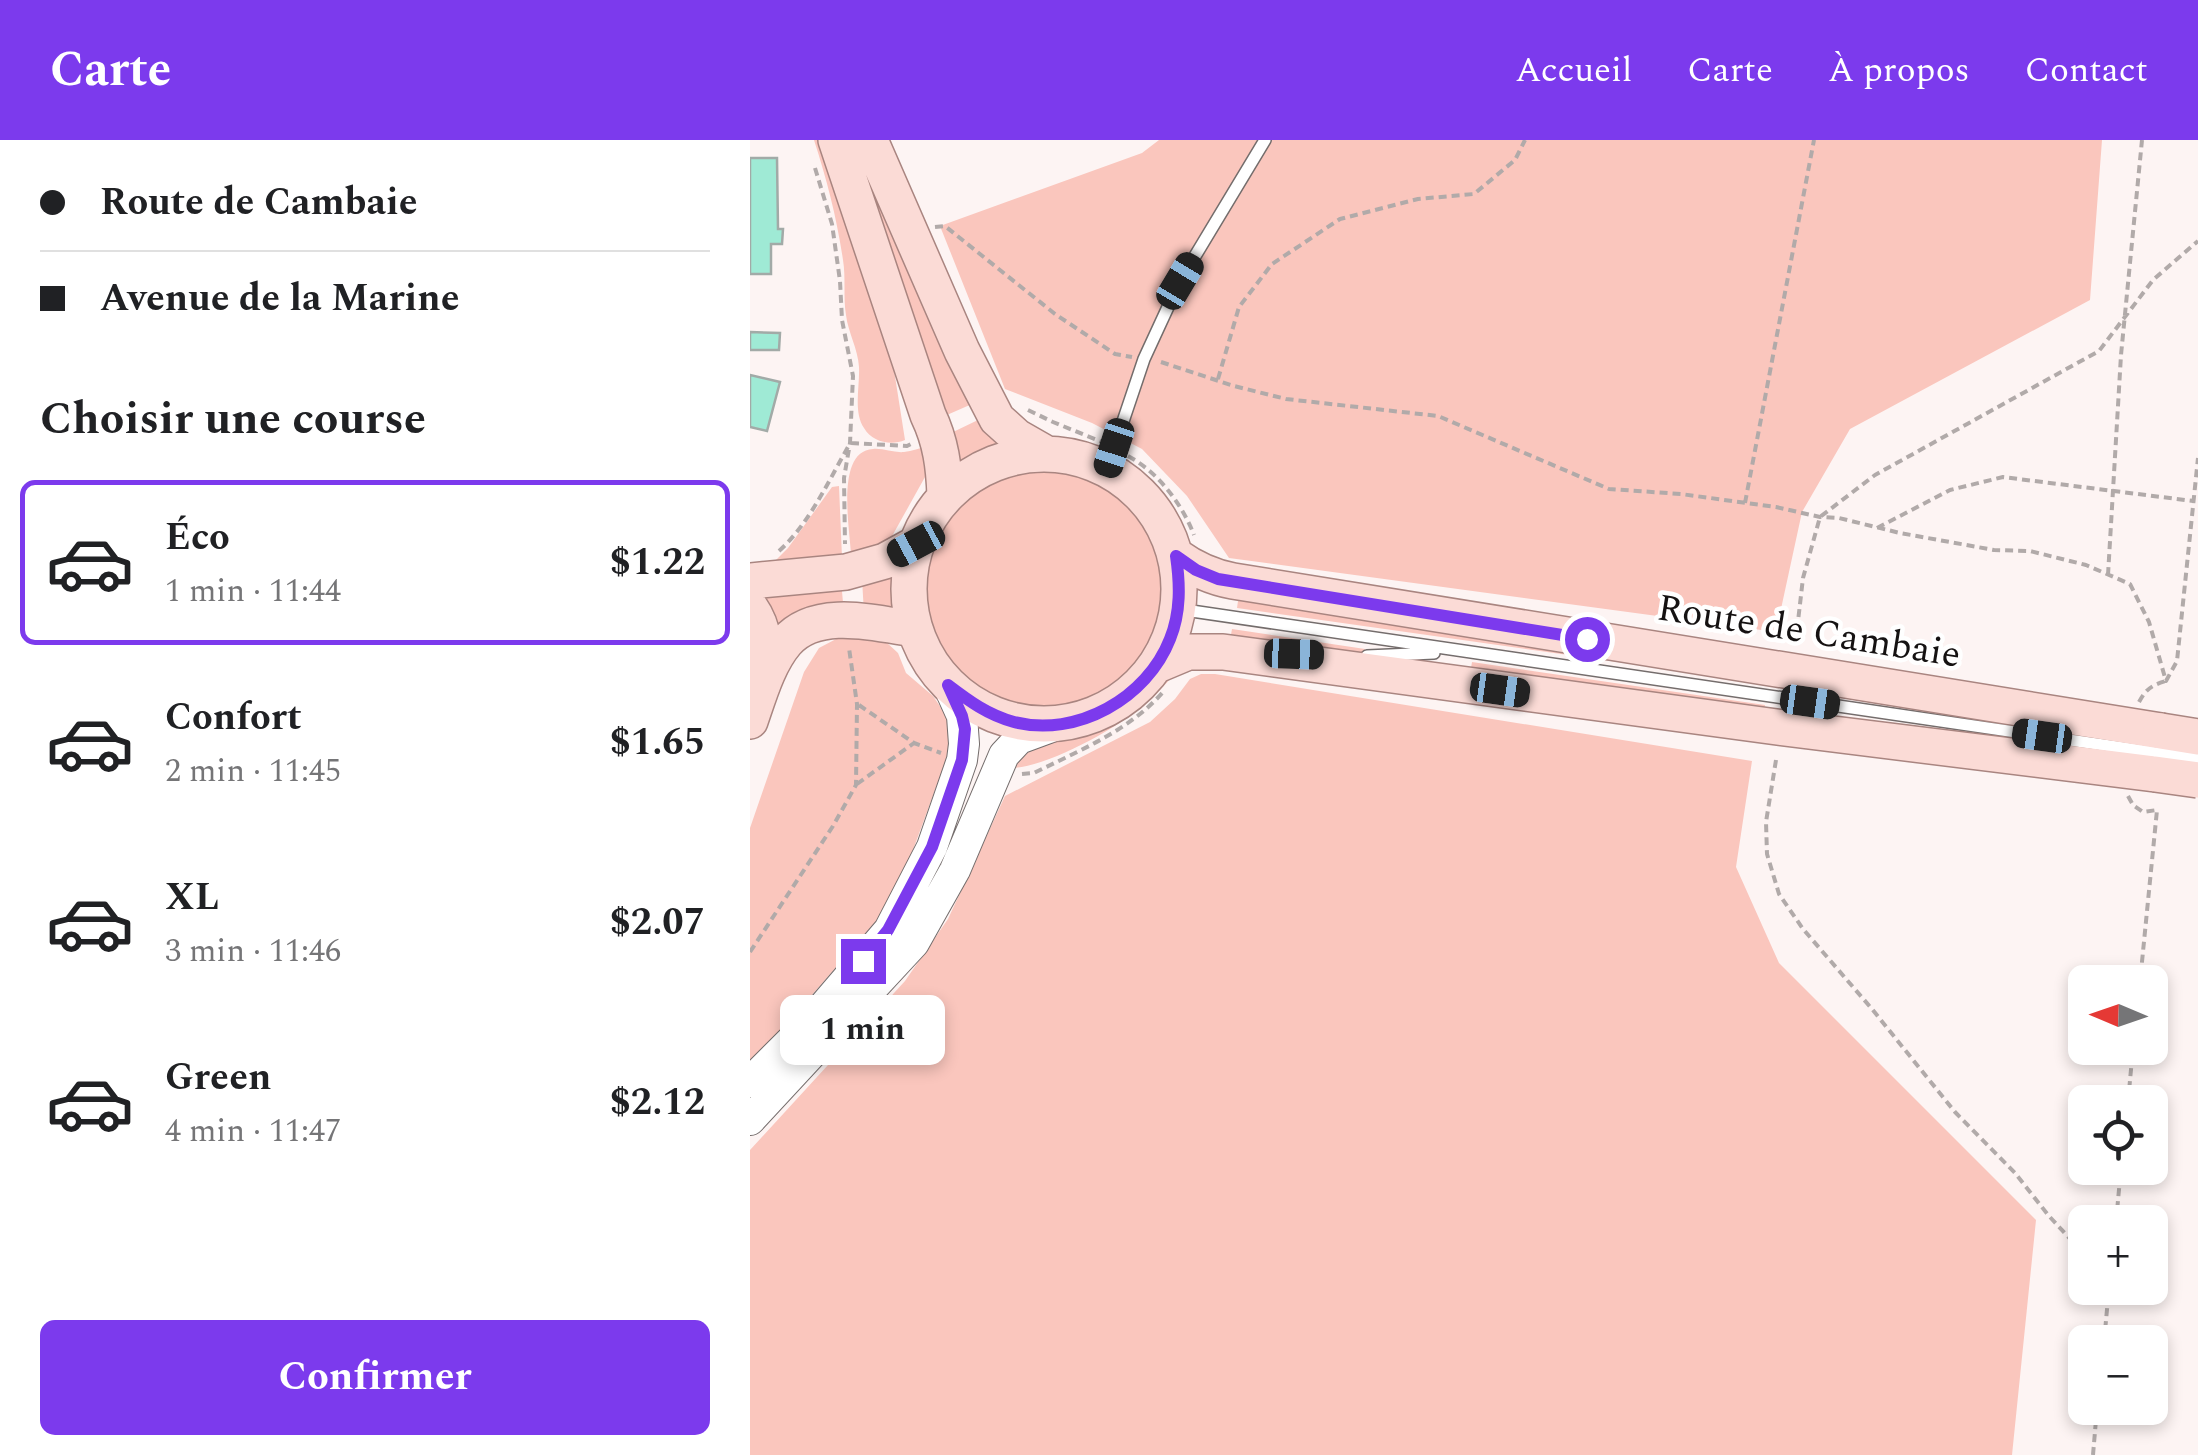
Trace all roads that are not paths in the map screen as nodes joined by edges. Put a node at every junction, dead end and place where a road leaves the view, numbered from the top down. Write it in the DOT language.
graph roads {
  1 [pos="870,140"];
  2 [pos="1265,140"];
  3 [pos="824,148"];
  4 [pos="1045,453"];
  5 [pos="1116,457"];
  6 [pos="945,496"];
  7 [pos="916,544"];
  8 [pos="1186,548"];
  9 [pos="758,580"];
  10 [pos="1178,609"];
  11 [pos="838,627"];
  12 [pos="914,629"];
  13 [pos="801,648"];
  14 [pos="1223,652"];
  15 [pos="1463,652"];
  16 [pos="788,661"];
  17 [pos="1163,675"];
  18 [pos="948,685"];
  19 [pos="756,704"];
  20 [pos="1057,725"];
  21 [pos="2198,737"];
  22 [pos="2148,752"];
  23 [pos="2198,759"];
  24 [pos="2198,780"];
  25 [pos="750,1082"];
  26 [pos="750,1120"];
  1 -- 4 [label="main road"];
  2 -- 5 [label="lane"];
  3 -- 6 [label="main road"];
  4 -- 5 [label="main road"];
  4 -- 6 [label="main road"];
  5 -- 8 [label="main road"];
  6 -- 7 [label="main road"];
  7 -- 9 [label="main road"];
  7 -- 12 [label="main road"];
  8 -- 10 [label="main road"];
  8 -- 22 [label="main road, Route de Cambaie"];
  9 -- 19 [label="main road"];
  10 -- 15 [label="lane"];
  10 -- 17 [label="main road"];
  11 -- 12 [label="main road"];
  11 -- 13 [label="lane"];
  11 -- 19 [label="main road"];
  12 -- 18 [label="main road"];
  14 -- 15 [label="lane"];
  14 -- 17 [label="main road, Route de Cambaie"];
  14 -- 22 [label="main road, Route de Cambaie"];
  15 -- 22 [label="lane"];
  16 -- 19 [label="lane"];
  17 -- 20 [label="main road"];
  18 -- 20 [label="main road"];
  18 -- 25 [label="main road"];
  20 -- 26 [label="main road"];
  21 -- 22 [label="main road, Route de Cambaie, bridge"];
  22 -- 23 [label="lane, bridge"];
  22 -- 24 [label="main road, Route de Cambaie, bridge"];
}
